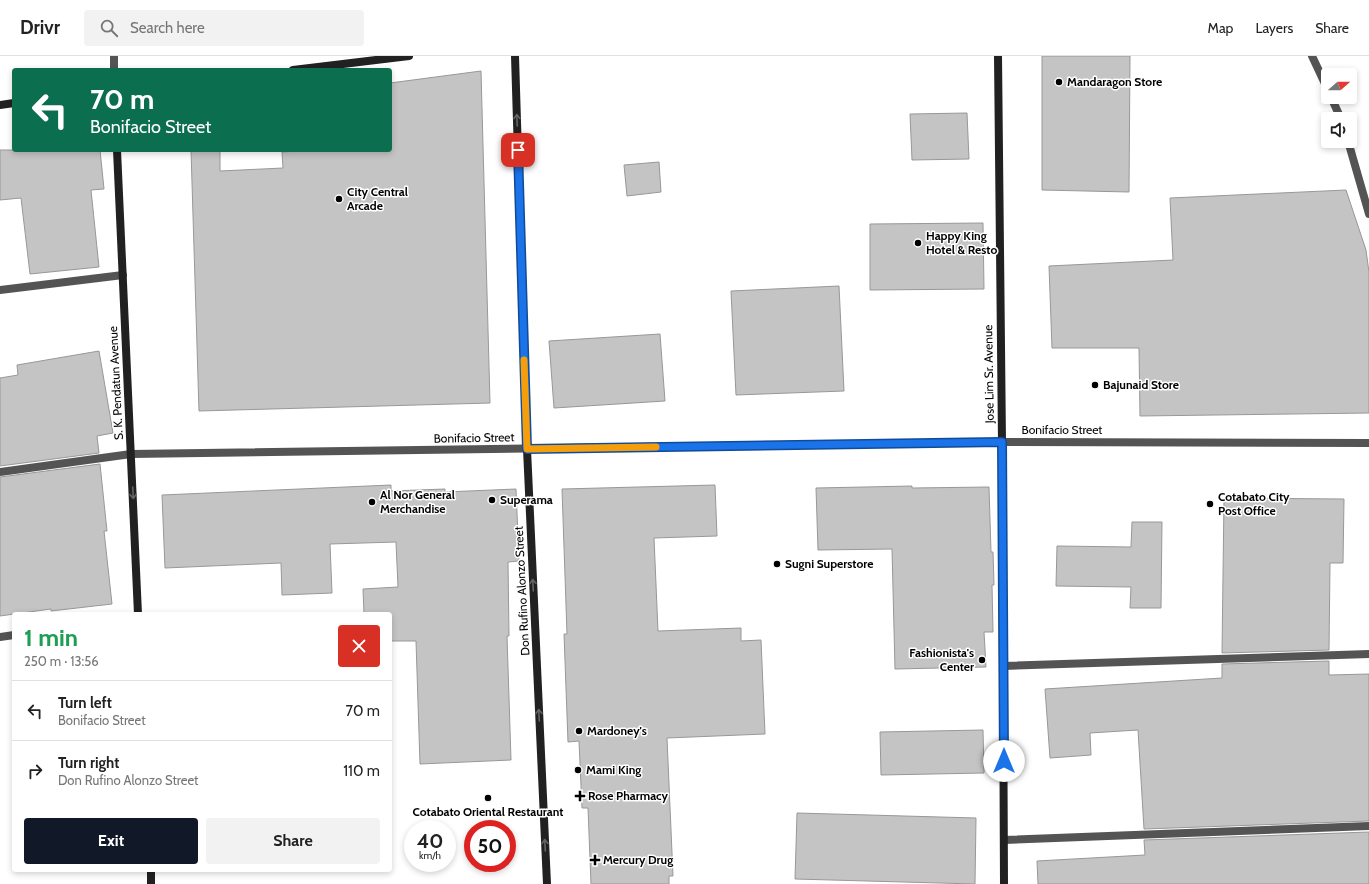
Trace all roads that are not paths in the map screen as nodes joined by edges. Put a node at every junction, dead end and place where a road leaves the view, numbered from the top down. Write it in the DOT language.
graph roads {
  1 [pos="114,56"];
  2 [pos="409,56"];
  3 [pos="515,56"];
  4 [pos="998,56"];
  5 [pos="1312,56"];
  6 [pos="114,68"];
  7 [pos="310,68"];
  8 [pos="1321,75"];
  9 [pos="12,103"];
  10 [pos="0,105"];
  11 [pos="1350,148"];
  12 [pos="117,152"];
  13 [pos="1369,214"];
  14 [pos="123,275"];
  15 [pos="0,290"];
  16 [pos="1002,442"];
  17 [pos="1369,443"];
  18 [pos="527,449"];
  19 [pos="131,454"];
  20 [pos="0,472"];
  21 [pos="138,612"];
  22 [pos="12,635"];
  23 [pos="0,636"];
  24 [pos="1369,654"];
  25 [pos="1004,666"];
  26 [pos="1369,826"];
  27 [pos="1004,840"];
  28 [pos="151,872"];
  29 [pos="151,884"];
  30 [pos="547,884"];
  31 [pos="1004,884"];
  1 -- 6 [label="street"];
  2 -- 7 [label="street"];
  18 -- 3 [label="street, Don Rufino Alonzo Street, one-way"];
  4 -- 16 [label="street, Jose Lim Sr. Avenue"];
  5 -- 8 [label="street"];
  9 -- 10 [label="street"];
  11 -- 13 [label="street"];
  12 -- 14 [label="street, S. K. Pendatun Avenue"];
  14 -- 15 [label="street"];
  14 -- 19 [label="street, S. K. Pendatun Avenue"];
  16 -- 17 [label="street, Bonifacio Street"];
  16 -- 18 [label="street, Bonifacio Street"];
  16 -- 25 [label="street, Jose Lim Sr. Avenue"];
  18 -- 19 [label="street, Bonifacio Street"];
  30 -- 18 [label="street, Don Rufino Alonzo Street, one-way"];
  19 -- 20 [label="street, Bonifacio Street"];
  19 -- 21 [label="street, S. K. Pendatun Avenue, one-way"];
  22 -- 23 [label="street"];
  24 -- 25 [label="street"];
  25 -- 27 [label="street, Jose Lim Sr. Avenue"];
  26 -- 27 [label="street"];
  27 -- 31 [label="street, Jose Lim Sr. Avenue"];
  28 -- 29 [label="street"];
}
